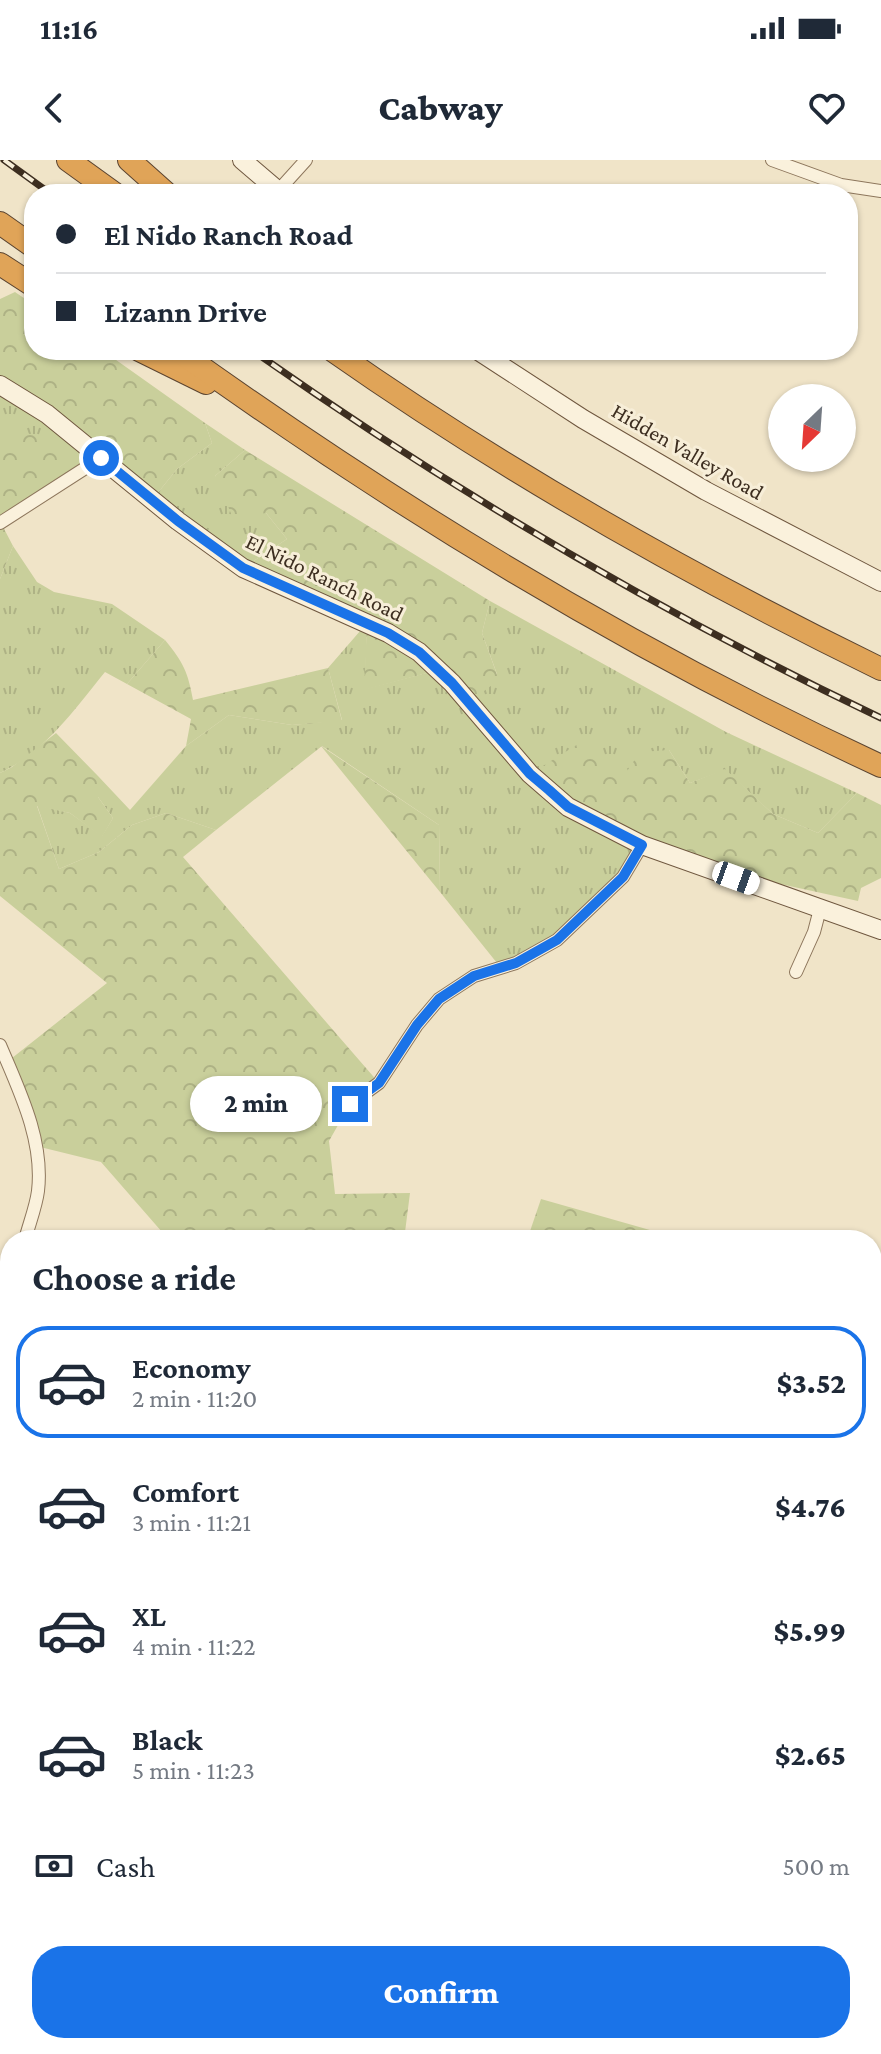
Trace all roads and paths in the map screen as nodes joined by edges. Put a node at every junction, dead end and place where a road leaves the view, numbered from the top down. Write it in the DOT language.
graph roads {
  1 [pos="68,160"];
  2 [pos="129,160"];
  3 [pos="242,160"];
  4 [pos="306,160"];
  5 [pos="772,160"];
  6 [pos="101,184"];
  7 [pos="156,184"];
  8 [pos="270,184"];
  9 [pos="287,184"];
  10 [pos="838,184"];
  11 [pos="858,188"];
  12 [pos="881,191"];
  13 [pos="0,223"];
  14 [pos="24,240"];
  15 [pos="0,264"];
  16 [pos="24,280"];
  17 [pos="160,360"];
  18 [pos="191,360"];
  19 [pos="347,360"];
  20 [pos="492,360"];
  21 [pos="0,385"];
  22 [pos="258,408"];
  23 [pos="101,458"];
  24 [pos="0,523"];
  25 [pos="881,582"];
  26 [pos="881,669"];
  27 [pos="881,766"];
  28 [pos="642,845"];
  29 [pos="820,909"];
  30 [pos="881,930"];
  31 [pos="796,972"];
  32 [pos="0,1045"];
  33 [pos="350,1104"];
  34 [pos="28,1230"];
  1 -- 6 [label="highway"];
  2 -- 7 [label="highway"];
  3 -- 8 [label="street"];
  4 -- 9 [label="street"];
  5 -- 10 [label="street"];
  11 -- 12 [label="street"];
  13 -- 14 [label="highway"];
  15 -- 16 [label="highway"];
  17 -- 22 [label="highway"];
  18 -- 22 [label="highway"];
  19 -- 26 [label="highway"];
  20 -- 25 [label="street, Hidden Valley Road"];
  21 -- 23 [label="street, El Nido Ranch Road"];
  22 -- 27 [label="highway"];
  23 -- 24 [label="street"];
  23 -- 28 [label="street, El Nido Ranch Road"];
  28 -- 29 [label="street, El Nido Ranch Road"];
  28 -- 33 [label="street"];
  29 -- 30 [label="street, El Nido Ranch Road"];
  29 -- 31 [label="street"];
  32 -- 34 [label="street"];
}
